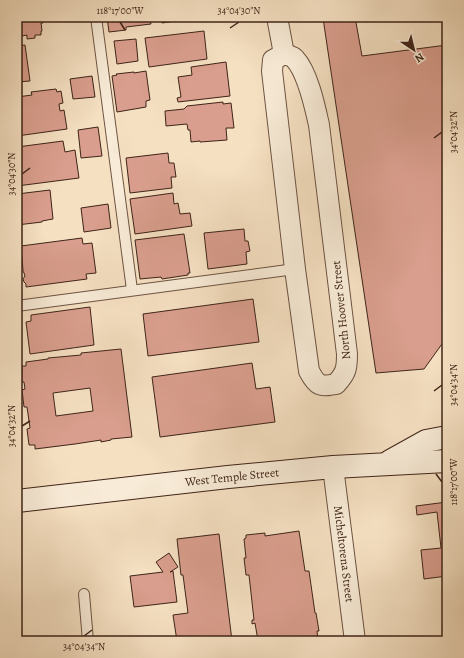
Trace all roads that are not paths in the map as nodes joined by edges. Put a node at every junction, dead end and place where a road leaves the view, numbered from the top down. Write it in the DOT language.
graph roads {
  1 [pos="96,17"];
  2 [pos="277,17"];
  3 [pos="284,54"];
  4 [pos="295,269"];
  5 [pos="132,290"];
  6 [pos="17,306"];
  7 [pos="447,437"];
  8 [pos="447,461"];
  9 [pos="385,464"];
  10 [pos="333,467"];
  11 [pos="17,501"];
  12 [pos="84,594"];
  13 [pos="88,641"];
  14 [pos="354,641"];
  1 -- 5 [label="lane"];
  2 -- 3 [label="street"];
  3 -- 4 [label="street, North Hoover Street"];
  3 -- 4 [label="street, North Hoover Street"];
  4 -- 5 [label="lane"];
  5 -- 6 [label="lane"];
  7 -- 9 [label="main road"];
  8 -- 9 [label="main road, West Temple Street"];
  9 -- 10 [label="main road, West Temple Street"];
  10 -- 11 [label="main road, West Temple Street"];
  10 -- 14 [label="street, Micheltorena Street"];
  12 -- 13 [label="lane"];
}
